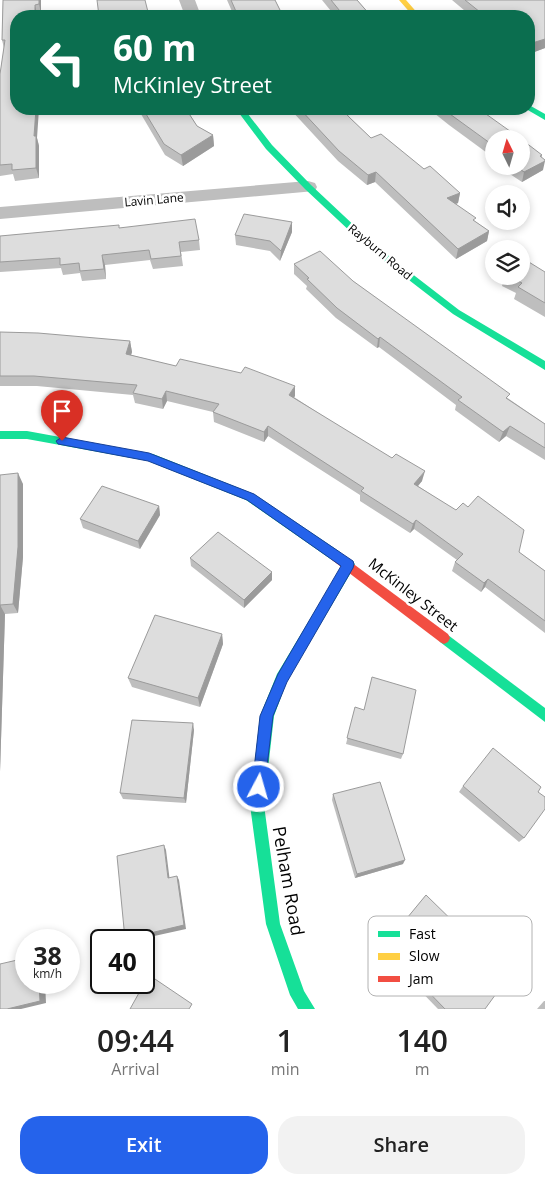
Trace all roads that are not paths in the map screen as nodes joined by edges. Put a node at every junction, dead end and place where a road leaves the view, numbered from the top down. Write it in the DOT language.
graph roads {
  1 [pos="402,0"];
  2 [pos="411,10"];
  3 [pos="245,115"];
  4 [pos="308,188"];
  5 [pos="0,213"];
  6 [pos="545,366"];
  7 [pos="0,435"];
  8 [pos="348,564"];
  9 [pos="545,716"];
  10 [pos="307,1009"];
  1 -- 2 [label="street"];
  3 -- 4 [label="street, Rayburn Road"];
  4 -- 5 [label="street, Lavin Lane"];
  4 -- 6 [label="street, Rayburn Road"];
  7 -- 8 [label="street, McKinley Street"];
  8 -- 9 [label="street, McKinley Street"];
  8 -- 10 [label="street, Pelham Road"];
}
